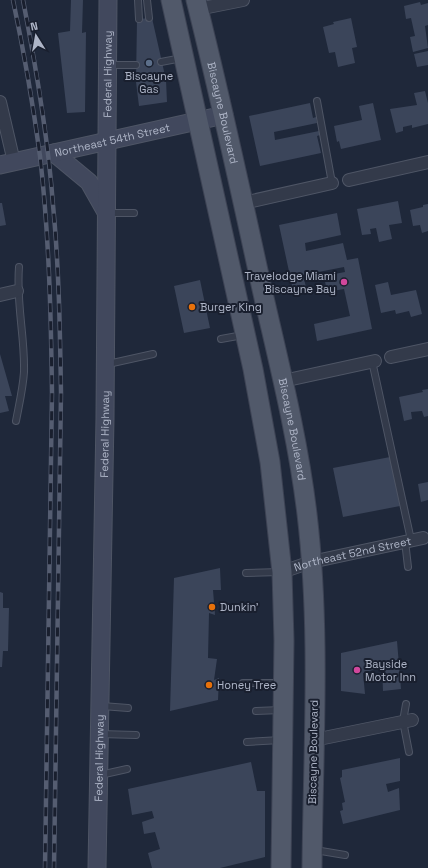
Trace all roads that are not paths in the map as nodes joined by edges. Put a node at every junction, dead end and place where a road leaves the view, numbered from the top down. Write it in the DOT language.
graph roads {
  1 [pos="108,0"];
  2 [pos="138,0"];
  3 [pos="147,0"];
  4 [pos="171,0"];
  5 [pos="243,0"];
  6 [pos="197,5"];
  7 [pos="149,18"];
  8 [pos="139,19"];
  9 [pos="184,58"];
  10 [pos="161,62"];
  11 [pos="108,65"];
  12 [pos="136,65"];
  13 [pos="317,101"];
  14 [pos="0,102"];
  15 [pos="224,115"];
  16 [pos="198,120"];
  17 [pos="107,140"];
  18 [pos="54,153"];
  19 [pos="428,162"];
  20 [pos="7,163"];
  21 [pos="349,180"];
  22 [pos="332,184"];
  23 [pos="243,203"];
  24 [pos="106,213"];
  25 [pos="134,213"];
  26 [pos="19,267"];
  27 [pos="17,290"];
  28 [pos="0,295"];
  29 [pos="245,334"];
  30 [pos="221,339"];
  31 [pos="428,349"];
  32 [pos="153,354"];
  33 [pos="391,357"];
  34 [pos="373,361"];
  35 [pos="105,364"];
  36 [pos="283,381"];
  37 [pos="16,421"];
  38 [pos="424,538"];
  39 [pos="408,541"];
  40 [pos="311,562"];
  41 [pos="408,567"];
  42 [pos="282,572"];
  43 [pos="246,573"];
  44 [pos="284,682"];
  45 [pos="243,683"];
  46 [pos="406,704"];
  47 [pos="100,706"];
  48 [pos="128,708"];
  49 [pos="283,710"];
  50 [pos="256,711"];
  51 [pos="407,721"];
  52 [pos="100,734"];
  53 [pos="136,735"];
  54 [pos="283,740"];
  55 [pos="314,740"];
  56 [pos="247,742"];
  57 [pos="410,752"];
  58 [pos="127,769"];
  59 [pos="99,775"];
  60 [pos="312,849"];
  61 [pos="345,855"];
  62 [pos="97,868"];
  63 [pos="281,868"];
  64 [pos="312,868"];
  1 -- 11 [label="street, Federal Highway"];
  2 -- 8 [label="lane"];
  3 -- 7 [label="lane"];
  4 -- 9 [label="main road"];
  5 -- 6 [label="street"];
  6 -- 15 [label="main road, Biscayne Boulevard"];
  9 -- 10 [label="lane"];
  9 -- 16 [label="main road"];
  11 -- 12 [label="lane"];
  11 -- 17 [label="street, Federal Highway"];
  13 -- 22 [label="lane"];
  14 -- 20 [label="street"];
  15 -- 16 [label="street, Northeast 54th Street"];
  15 -- 23 [label="main road, Biscayne Boulevard"];
  16 -- 17 [label="street, Northeast 54th Street"];
  16 -- 29 [label="main road"];
  17 -- 18 [label="street, Northeast 54th Street"];
  17 -- 24 [label="street, Federal Highway"];
  18 -- 20 [label="street, Northeast 54th Street"];
  18 -- 24 [label="street"];
  19 -- 21 [label="street"];
  22 -- 23 [label="street"];
  23 -- 36 [label="main road, Biscayne Boulevard"];
  24 -- 25 [label="lane"];
  24 -- 35 [label="street, Federal Highway"];
  26 -- 27 [label="lane"];
  27 -- 28 [label="street"];
  27 -- 37 [label="lane"];
  29 -- 30 [label="lane"];
  29 -- 42 [label="main road"];
  31 -- 33 [label="street"];
  32 -- 35 [label="lane"];
  34 -- 36 [label="street"];
  34 -- 39 [label="lane"];
  35 -- 47 [label="street, Federal Highway"];
  36 -- 40 [label="main road, Biscayne Boulevard"];
  38 -- 39 [label="street, Northeast 52nd Street"];
  39 -- 40 [label="street, Northeast 52nd Street"];
  39 -- 41 [label="lane"];
  40 -- 42 [label="street, Northeast 52nd Street"];
  40 -- 55 [label="main road, Biscayne Boulevard"];
  42 -- 43 [label="lane"];
  42 -- 44 [label="main road"];
  44 -- 45 [label="lane"];
  44 -- 49 [label="main road"];
  46 -- 51 [label="lane"];
  47 -- 48 [label="lane"];
  47 -- 52 [label="street, Federal Highway"];
  49 -- 50 [label="lane"];
  49 -- 54 [label="main road"];
  51 -- 55 [label="street"];
  51 -- 57 [label="lane"];
  52 -- 53 [label="lane"];
  52 -- 59 [label="street, Federal Highway"];
  54 -- 56 [label="lane"];
  54 -- 63 [label="main road"];
  55 -- 60 [label="main road, Biscayne Boulevard"];
  58 -- 59 [label="lane"];
  59 -- 62 [label="street, Federal Highway"];
  60 -- 61 [label="lane"];
  60 -- 64 [label="main road, Biscayne Boulevard"];
}
